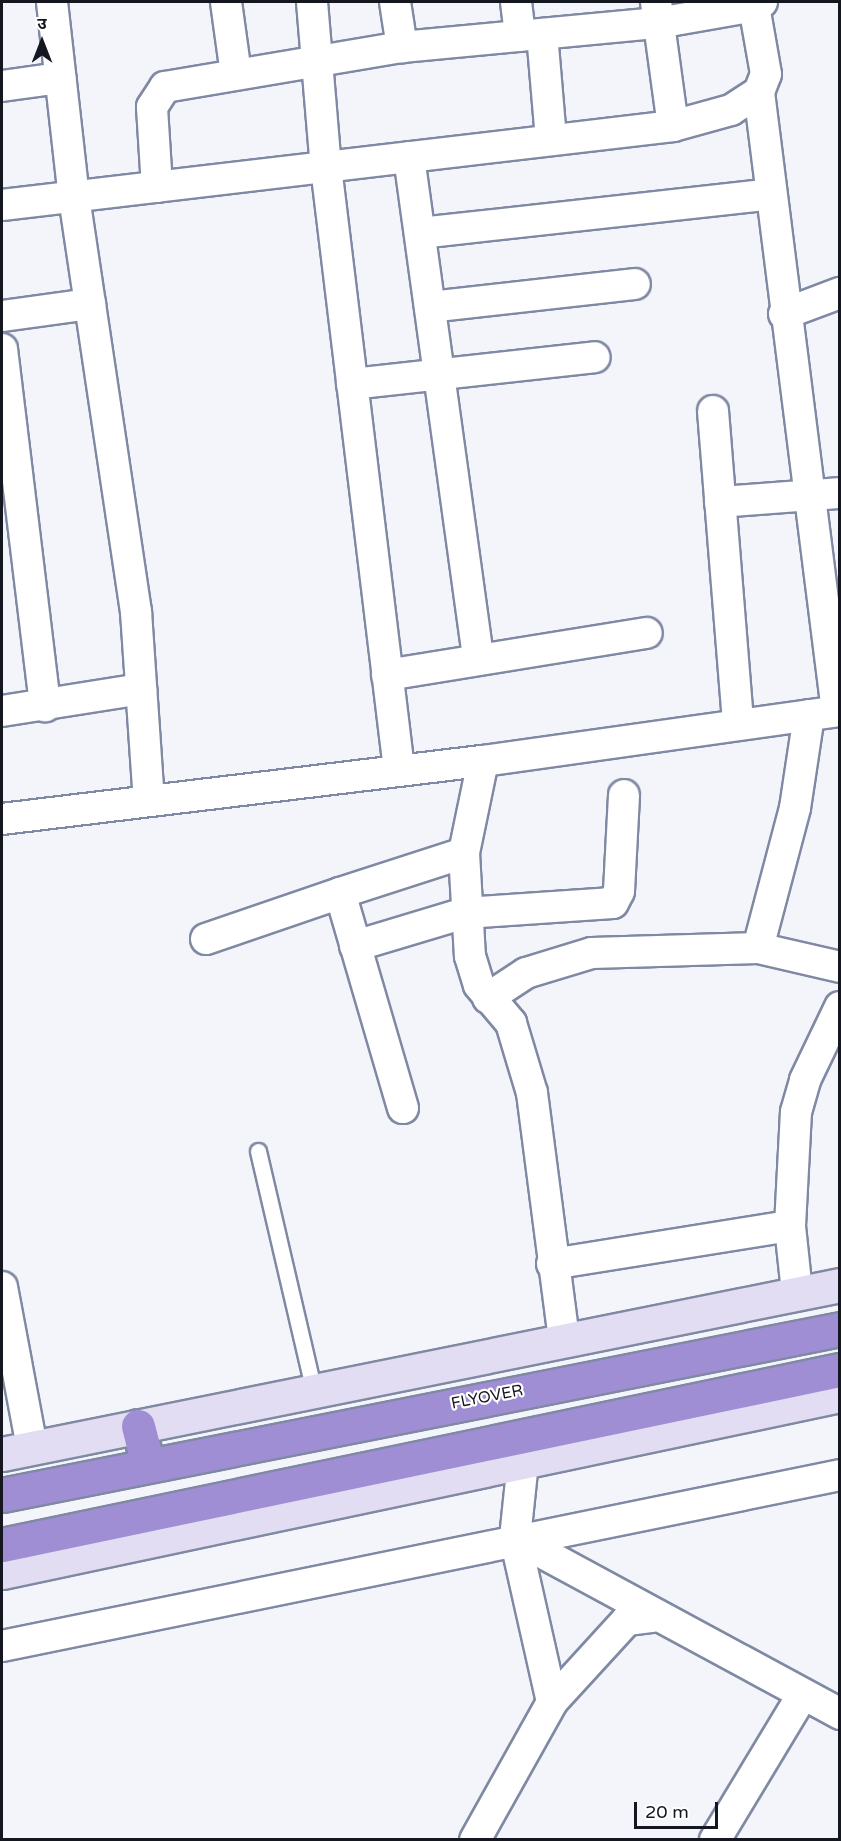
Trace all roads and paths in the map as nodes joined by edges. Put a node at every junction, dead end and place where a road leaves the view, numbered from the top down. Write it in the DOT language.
graph roads {
  1 [pos="52,2"];
  2 [pos="226,2"];
  3 [pos="312,2"];
  4 [pos="394,2"];
  5 [pos="516,2"];
  6 [pos="756,3"];
  7 [pos="657,12"];
  8 [pos="531,35"];
  9 [pos="402,47"];
  10 [pos="321,60"];
  11 [pos="236,74"];
  12 [pos="60,78"];
  13 [pos="2,86"];
  14 [pos="759,92"];
  15 [pos="673,126"];
  16 [pos="551,140"];
  17 [pos="409,157"];
  18 [pos="326,167"];
  19 [pos="158,187"];
  20 [pos="771,194"];
  21 [pos="74,197"];
  22 [pos="2,205"];
  23 [pos="420,233"];
  24 [pos="635,284"];
  25 [pos="840,293"];
  26 [pos="90,304"];
  27 [pos="430,307"];
  28 [pos="784,314"];
  29 [pos="2,316"];
  30 [pos="2,349"];
  31 [pos="595,357"];
  32 [pos="440,375"];
  33 [pos="352,384"];
  34 [pos="4,388"];
  35 [pos="713,411"];
  36 [pos="840,493"];
  37 [pos="807,494"];
  38 [pos="720,502"];
  39 [pos="647,633"];
  40 [pos="478,657"];
  41 [pos="387,675"];
  42 [pos="141,688"];
  43 [pos="45,706"];
  44 [pos="2,711"];
  45 [pos="829,712"];
  46 [pos="727,725"];
  47 [pos="399,769"];
  48 [pos="477,784"];
  49 [pos="624,795"];
  50 [pos="149,801"];
  51 [pos="2,819"];
  52 [pos="464,853"];
  53 [pos="340,893"];
  54 [pos="465,913"];
  55 [pos="206,939"];
  56 [pos="355,946"];
  57 [pos="758,948"];
  58 [pos="840,967"];
  59 [pos="488,998"];
  60 [pos="840,1007"];
  61 [pos="403,1108"];
  62 [pos="258,1150"];
  63 [pos="790,1226"];
  64 [pos="552,1264"];
  65 [pos="840,1285"];
  66 [pos="2,1287"];
  67 [pos="797,1292"];
  68 [pos="840,1329"];
  69 [pos="564,1341"];
  70 [pos="840,1370"];
  71 [pos="314,1391"];
  72 [pos="840,1395"];
  73 [pos="138,1426"];
  74 [pos="17,1451"];
  75 [pos="523,1462"];
  76 [pos="142,1466"];
  77 [pos="840,1476"];
  78 [pos="2,1495"];
  79 [pos="163,1524"];
  80 [pos="515,1538"];
  81 [pos="2,1545"];
  82 [pos="2,1572"];
  83 [pos="653,1617"];
  84 [pos="2,1646"];
  85 [pos="802,1696"];
  86 [pos="552,1702"];
  87 [pos="840,1714"];
  88 [pos="475,1839"];
  89 [pos="715,1839"];
  1 -- 12 [label="street"];
  2 -- 11 [label="street"];
  3 -- 10 [label="street"];
  4 -- 9 [label="street"];
  5 -- 8 [label="street"];
  6 -- 7 [label="street"];
  6 -- 14 [label="street"];
  7 -- 8 [label="street"];
  7 -- 15 [label="street"];
  8 -- 9 [label="street"];
  8 -- 16 [label="street"];
  9 -- 10 [label="street"];
  10 -- 11 [label="street"];
  10 -- 18 [label="street"];
  11 -- 19 [label="street"];
  12 -- 13 [label="street"];
  12 -- 21 [label="street"];
  14 -- 15 [label="street"];
  14 -- 20 [label="street"];
  15 -- 16 [label="street"];
  16 -- 17 [label="street"];
  17 -- 18 [label="street"];
  17 -- 23 [label="street"];
  18 -- 19 [label="street"];
  18 -- 33 [label="street"];
  19 -- 21 [label="street"];
  20 -- 23 [label="street"];
  20 -- 28 [label="street"];
  21 -- 22 [label="street"];
  21 -- 26 [label="street"];
  23 -- 27 [label="street"];
  24 -- 27 [label="street"];
  25 -- 28 [label="street"];
  26 -- 29 [label="street"];
  26 -- 42 [label="street"];
  27 -- 32 [label="street"];
  28 -- 37 [label="street"];
  30 -- 34 [label="street"];
  31 -- 32 [label="street"];
  32 -- 33 [label="street"];
  32 -- 40 [label="street"];
  33 -- 41 [label="street"];
  34 -- 43 [label="street"];
  35 -- 38 [label="street"];
  36 -- 37 [label="street"];
  37 -- 38 [label="street"];
  37 -- 45 [label="street"];
  38 -- 46 [label="street"];
  39 -- 40 [label="street"];
  40 -- 41 [label="street"];
  41 -- 47 [label="street"];
  42 -- 43 [label="street"];
  42 -- 50 [label="street"];
  43 -- 44 [label="street"];
  45 -- 46 [label="street"];
  45 -- 57 [label="street"];
  46 -- 48 [label="street"];
  47 -- 48 [label="street"];
  47 -- 50 [label="street"];
  48 -- 52 [label="street"];
  49 -- 54 [label="street"];
  50 -- 51 [label="street"];
  52 -- 53 [label="street"];
  52 -- 54 [label="street"];
  53 -- 55 [label="street"];
  53 -- 56 [label="street"];
  54 -- 56 [label="street"];
  54 -- 59 [label="street"];
  56 -- 61 [label="street"];
  57 -- 58 [label="street"];
  57 -- 59 [label="street"];
  59 -- 64 [label="street"];
  60 -- 63 [label="street"];
  62 -- 71 [label="lane"];
  63 -- 64 [label="street"];
  63 -- 67 [label="street"];
  64 -- 69 [label="street"];
  65 -- 67 [label="street"];
  66 -- 74 [label="street"];
  67 -- 69 [label="street"];
  68 -- 76 [label="highway, FLYOVER"];
  69 -- 71 [label="street"];
  70 -- 79 [label="highway"];
  71 -- 73 [label="street"];
  72 -- 75 [label="street"];
  73 -- 74 [label="street"];
  73 -- 76 [label="highway"];
  75 -- 79 [label="street"];
  75 -- 80 [label="street"];
  76 -- 78 [label="highway, FLYOVER"];
  77 -- 80 [label="street"];
  79 -- 81 [label="highway"];
  79 -- 82 [label="street"];
  80 -- 83 [label="street"];
  80 -- 84 [label="street"];
  80 -- 86 [label="street"];
  83 -- 85 [label="street"];
  83 -- 86 [label="street"];
  85 -- 87 [label="street"];
  85 -- 89 [label="street"];
  86 -- 88 [label="street"];
}
